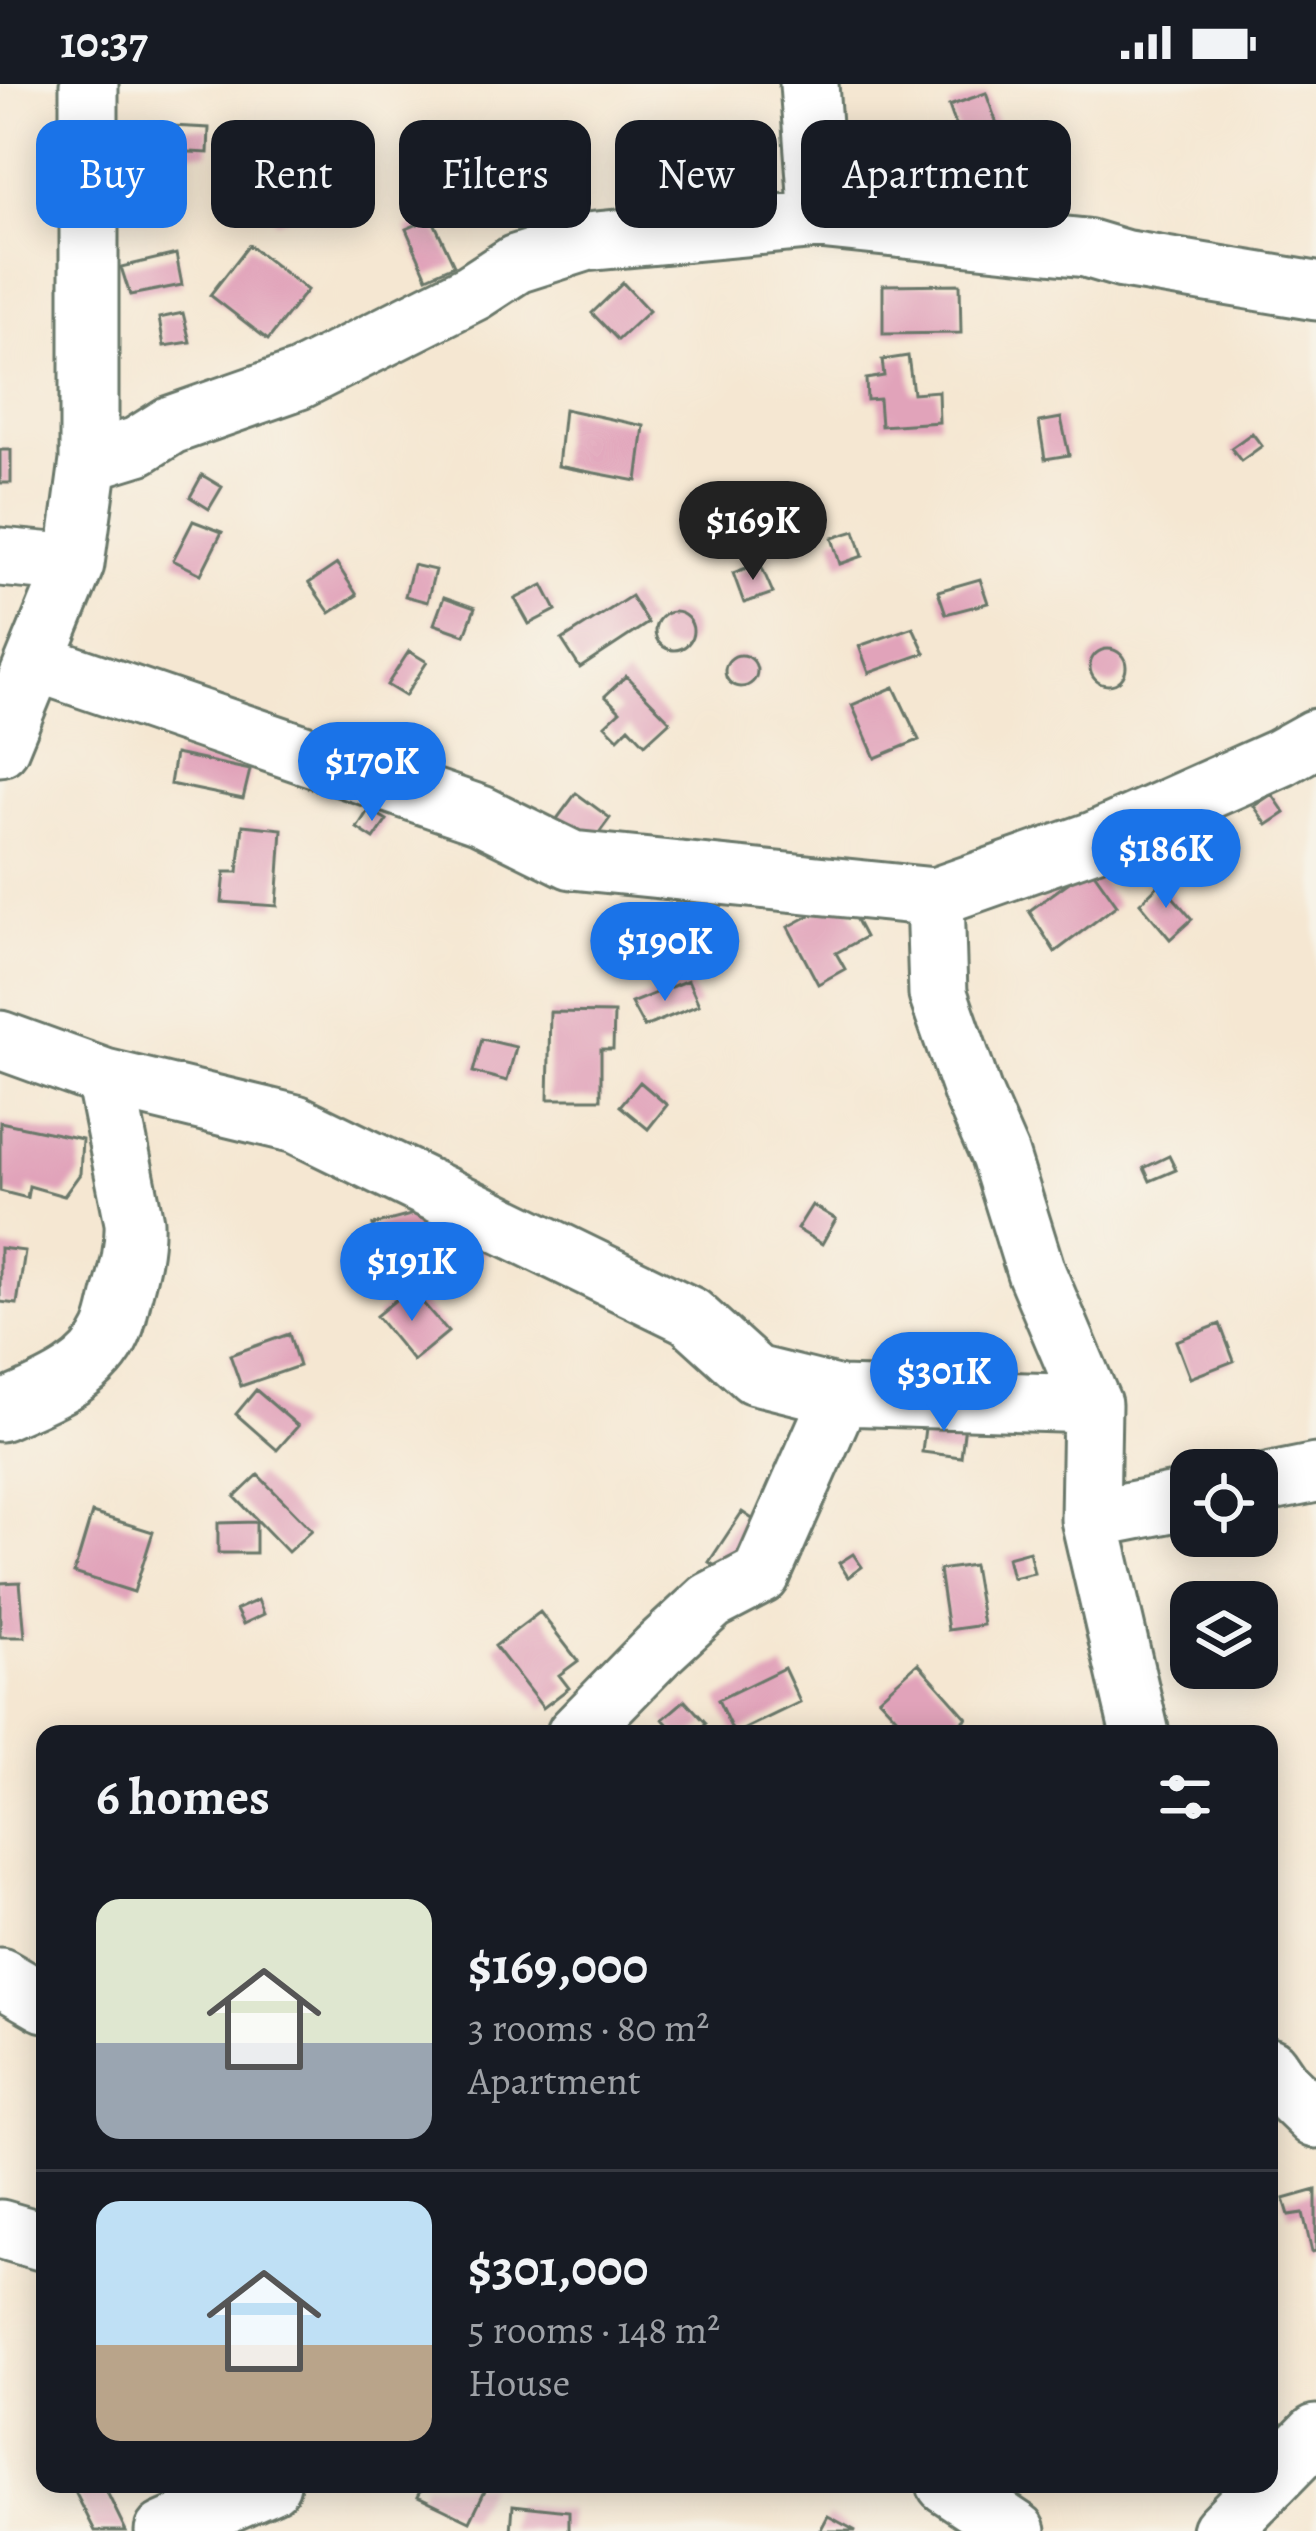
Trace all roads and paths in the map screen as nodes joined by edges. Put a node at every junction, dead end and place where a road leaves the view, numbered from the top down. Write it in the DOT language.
graph roads {
  1 [pos="89,84"];
  2 [pos="809,84"];
  3 [pos="812,120"];
  4 [pos="801,222"];
  5 [pos="895,228"];
  6 [pos="1316,291"];
  7 [pos="89,461"];
  8 [pos="0,557"];
  9 [pos="75,564"];
  10 [pos="35,662"];
  11 [pos="1316,738"];
  12 [pos="0,747"];
  13 [pos="935,897"];
  14 [pos="0,1040"];
  15 [pos="105,1078"];
  16 [pos="839,1396"];
  17 [pos="1092,1404"];
  18 [pos="0,1412"];
  19 [pos="1316,1473"];
  20 [pos="1278,1481"];
  21 [pos="1170,1502"];
  22 [pos="1090,1519"];
  23 [pos="585,1725"];
  24 [pos="1134,1725"];
  25 [pos="0,1977"];
  26 [pos="36,1998"];
  27 [pos="0,2229"];
  28 [pos="36,2239"];
  29 [pos="1316,2434"];
  30 [pos="1278,2473"];
  31 [pos="251,2493"];
  32 [pos="960,2493"];
  33 [pos="1258,2493"];
  34 [pos="164,2531"];
  35 [pos="1017,2531"];
  36 [pos="1221,2531"];
  1 -- 7 [label="street"];
  2 -- 3 [label="street"];
  4 -- 7 [label="street"];
  5 -- 6 [label="street"];
  7 -- 9 [label="street"];
  8 -- 9 [label="street"];
  9 -- 10 [label="street"];
  10 -- 12 [label="street"];
  10 -- 13 [label="street"];
  11 -- 13 [label="street"];
  13 -- 17 [label="street"];
  14 -- 15 [label="street"];
  15 -- 16 [label="street"];
  15 -- 18 [label="street"];
  16 -- 17 [label="street"];
  16 -- 23 [label="street"];
  17 -- 22 [label="street"];
  19 -- 20 [label="street"];
  21 -- 22 [label="street"];
  22 -- 24 [label="street"];
  25 -- 26 [label="street"];
  27 -- 28 [label="street"];
  29 -- 30 [label="street"];
  31 -- 34 [label="street"];
  32 -- 35 [label="street"];
  33 -- 36 [label="street"];
}
